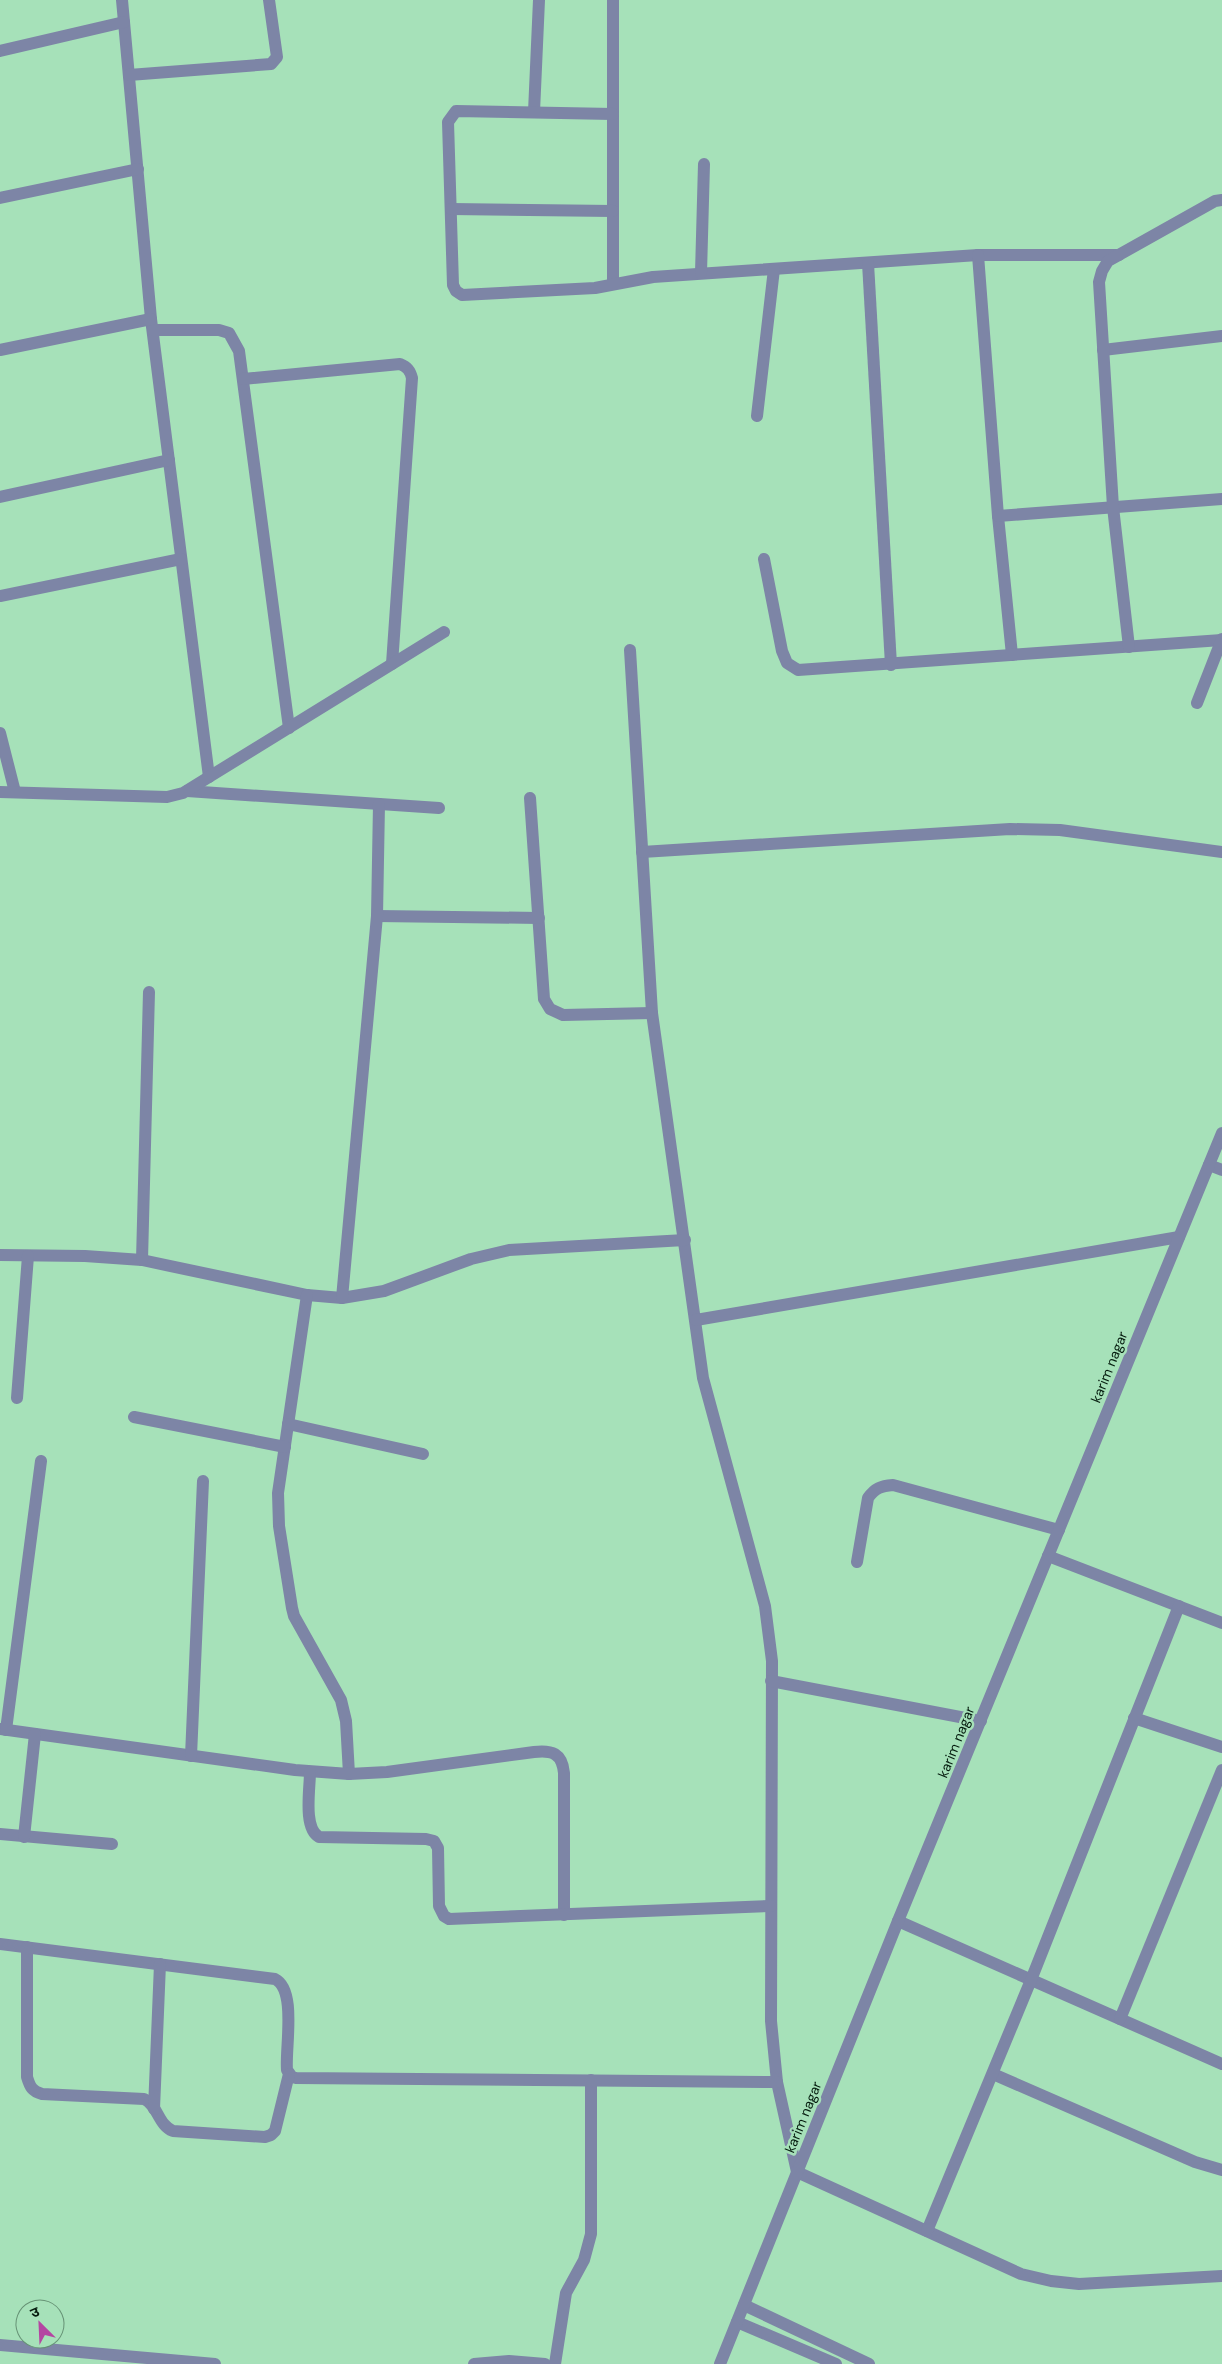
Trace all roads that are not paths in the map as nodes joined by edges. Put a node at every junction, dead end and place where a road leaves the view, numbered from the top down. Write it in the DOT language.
graph roads {
  1 [pos="122,0"];
  2 [pos="269,0"];
  3 [pos="539,0"];
  4 [pos="613,0"];
  5 [pos="124,22"];
  6 [pos="0,51"];
  7 [pos="129,75"];
  8 [pos="534,112"];
  9 [pos="613,114"];
  10 [pos="704,164"];
  11 [pos="138,169"];
  12 [pos="0,198"];
  13 [pos="1222,200"];
  14 [pos="450,209"];
  15 [pos="613,211"];
  16 [pos="978,255"];
  17 [pos="1119,255"];
  18 [pos="868,263"];
  19 [pos="774,269"];
  20 [pos="702,273"];
  21 [pos="614,284"];
  22 [pos="152,324"];
  23 [pos="1222,336"];
  24 [pos="0,350"];
  25 [pos="1103,350"];
  26 [pos="243,379"];
  27 [pos="758,416"];
  28 [pos="169,460"];
  29 [pos="0,497"];
  30 [pos="1222,499"];
  31 [pos="1113,507"];
  32 [pos="998,516"];
  33 [pos="181,559"];
  34 [pos="764,559"];
  35 [pos="0,596"];
  36 [pos="444,632"];
  37 [pos="1222,639"];
  38 [pos="1128,647"];
  39 [pos="630,650"];
  40 [pos="1012,655"];
  41 [pos="392,664"];
  42 [pos="891,665"];
  43 [pos="1197,703"];
  44 [pos="289,728"];
  45 [pos="0,733"];
  46 [pos="209,778"];
  47 [pos="187,791"];
  48 [pos="0,792"];
  49 [pos="14,792"];
  50 [pos="530,798"];
  51 [pos="379,804"];
  52 [pos="439,808"];
  53 [pos="642,852"];
  54 [pos="1222,852"];
  55 [pos="377,916"];
  56 [pos="539,918"];
  57 [pos="149,992"];
  58 [pos="652,1013"];
  59 [pos="1222,1133"];
  60 [pos="1209,1165"];
  61 [pos="1222,1170"];
  62 [pos="1179,1237"];
  63 [pos="685,1240"];
  64 [pos="0,1256"];
  65 [pos="28,1256"];
  66 [pos="142,1260"];
  67 [pos="307,1295"];
  68 [pos="342,1298"];
  69 [pos="696,1320"];
  70 [pos="16,1398"];
  71 [pos="134,1417"];
  72 [pos="288,1424"];
  73 [pos="284,1447"];
  74 [pos="423,1454"];
  75 [pos="41,1461"];
  76 [pos="203,1481"];
  77 [pos="1059,1530"];
  78 [pos="1048,1556"];
  79 [pos="857,1562"];
  80 [pos="1178,1606"];
  81 [pos="1221,1620"];
  82 [pos="771,1681"];
  83 [pos="1134,1718"];
  84 [pos="981,1721"];
  85 [pos="3,1730"];
  86 [pos="35,1734"];
  87 [pos="1222,1747"];
  88 [pos="190,1756"];
  89 [pos="1222,1770"];
  90 [pos="310,1772"];
  91 [pos="349,1774"];
  92 [pos="0,1834"];
  93 [pos="24,1837"];
  94 [pos="112,1844"];
  95 [pos="771,1906"];
  96 [pos="564,1915"];
  97 [pos="898,1920"];
  98 [pos="0,1944"];
  99 [pos="27,1947"];
  100 [pos="160,1964"];
  101 [pos="1032,1980"];
  102 [pos="1120,2018"];
  103 [pos="1222,2064"];
  104 [pos="289,2074"];
  105 [pos="993,2074"];
  106 [pos="591,2080"];
  107 [pos="777,2082"];
  108 [pos="154,2108"];
  109 [pos="1222,2170"];
  110 [pos="797,2172"];
  111 [pos="927,2231"];
  112 [pos="1222,2276"];
  113 [pos="744,2305"];
  114 [pos="737,2322"];
  115 [pos="0,2346"];
  116 [pos="842,2351"];
  117 [pos="214,2364"];
  118 [pos="474,2364"];
  119 [pos="545,2364"];
  120 [pos="555,2364"];
  121 [pos="720,2364"];
  122 [pos="837,2364"];
  123 [pos="869,2364"];
  1 -- 5 [label="street"];
  2 -- 7 [label="street"];
  3 -- 8 [label="street"];
  4 -- 9 [label="street"];
  5 -- 6 [label="street"];
  5 -- 7 [label="street"];
  7 -- 11 [label="street"];
  8 -- 9 [label="street"];
  8 -- 14 [label="street"];
  9 -- 15 [label="street"];
  10 -- 20 [label="street"];
  11 -- 12 [label="street"];
  11 -- 22 [label="street"];
  13 -- 17 [label="street"];
  14 -- 15 [label="street"];
  14 -- 21 [label="street"];
  15 -- 21 [label="street"];
  16 -- 17 [label="street"];
  16 -- 18 [label="street"];
  16 -- 32 [label="street"];
  17 -- 25 [label="street"];
  18 -- 19 [label="street"];
  18 -- 42 [label="street"];
  19 -- 20 [label="street"];
  19 -- 27 [label="street"];
  20 -- 21 [label="street"];
  22 -- 24 [label="street"];
  22 -- 26 [label="street"];
  22 -- 28 [label="street"];
  23 -- 25 [label="street"];
  25 -- 31 [label="street"];
  26 -- 41 [label="street"];
  26 -- 44 [label="street"];
  28 -- 29 [label="street"];
  28 -- 33 [label="street"];
  30 -- 31 [label="street"];
  31 -- 32 [label="street"];
  31 -- 38 [label="street"];
  32 -- 40 [label="street"];
  33 -- 35 [label="street"];
  33 -- 46 [label="street"];
  34 -- 42 [label="street"];
  36 -- 41 [label="street"];
  37 -- 38 [label="street"];
  37 -- 43 [label="street"];
  38 -- 40 [label="street"];
  39 -- 53 [label="street"];
  40 -- 42 [label="street"];
  41 -- 44 [label="street"];
  44 -- 46 [label="street"];
  45 -- 49 [label="street"];
  46 -- 47 [label="street"];
  47 -- 49 [label="street"];
  47 -- 51 [label="street"];
  48 -- 49 [label="street"];
  50 -- 56 [label="street"];
  51 -- 52 [label="street"];
  51 -- 55 [label="street"];
  53 -- 54 [label="street"];
  53 -- 58 [label="street"];
  55 -- 56 [label="street"];
  55 -- 68 [label="street"];
  56 -- 58 [label="street"];
  57 -- 66 [label="street"];
  58 -- 63 [label="street"];
  59 -- 60 [label="street, karim nagar"];
  60 -- 61 [label="street"];
  60 -- 62 [label="street, karim nagar"];
  62 -- 69 [label="street"];
  62 -- 77 [label="street, karim nagar"];
  63 -- 68 [label="street"];
  63 -- 69 [label="street"];
  64 -- 65 [label="street"];
  65 -- 66 [label="street"];
  65 -- 70 [label="street"];
  66 -- 67 [label="street"];
  67 -- 68 [label="street"];
  67 -- 72 [label="street"];
  69 -- 82 [label="street"];
  71 -- 73 [label="street"];
  72 -- 73 [label="street"];
  72 -- 74 [label="street"];
  73 -- 91 [label="street"];
  75 -- 85 [label="street"];
  76 -- 88 [label="street"];
  77 -- 78 [label="street, karim nagar"];
  77 -- 79 [label="street"];
  78 -- 80 [label="street"];
  78 -- 84 [label="street, karim nagar"];
  80 -- 81 [label="street"];
  80 -- 83 [label="street"];
  82 -- 84 [label="street"];
  82 -- 95 [label="street"];
  83 -- 87 [label="street"];
  83 -- 101 [label="street"];
  84 -- 97 [label="street, karim nagar"];
  85 -- 86 [label="street"];
  86 -- 88 [label="street"];
  86 -- 93 [label="street"];
  88 -- 90 [label="street"];
  89 -- 102 [label="street"];
  90 -- 91 [label="street"];
  90 -- 96 [label="street"];
  91 -- 96 [label="street"];
  92 -- 93 [label="street"];
  93 -- 94 [label="street"];
  95 -- 96 [label="street"];
  95 -- 107 [label="street"];
  97 -- 101 [label="street"];
  97 -- 110 [label="street, karim nagar"];
  98 -- 99 [label="street"];
  99 -- 100 [label="street"];
  99 -- 108 [label="street"];
  100 -- 104 [label="street"];
  100 -- 108 [label="street"];
  101 -- 102 [label="street"];
  101 -- 105 [label="street"];
  102 -- 103 [label="street"];
  104 -- 106 [label="street"];
  104 -- 108 [label="street"];
  105 -- 109 [label="street"];
  105 -- 111 [label="street"];
  106 -- 107 [label="street"];
  106 -- 120 [label="street"];
  107 -- 110 [label="street"];
  110 -- 111 [label="street"];
  110 -- 113 [label="street, karim nagar"];
  111 -- 112 [label="street"];
  113 -- 114 [label="street, karim nagar"];
  113 -- 116 [label="street"];
  114 -- 121 [label="street, karim nagar"];
  114 -- 122 [label="street"];
  115 -- 117 [label="street"];
  116 -- 122 [label="street"];
  116 -- 123 [label="street"];
  118 -- 119 [label="street"];
}
